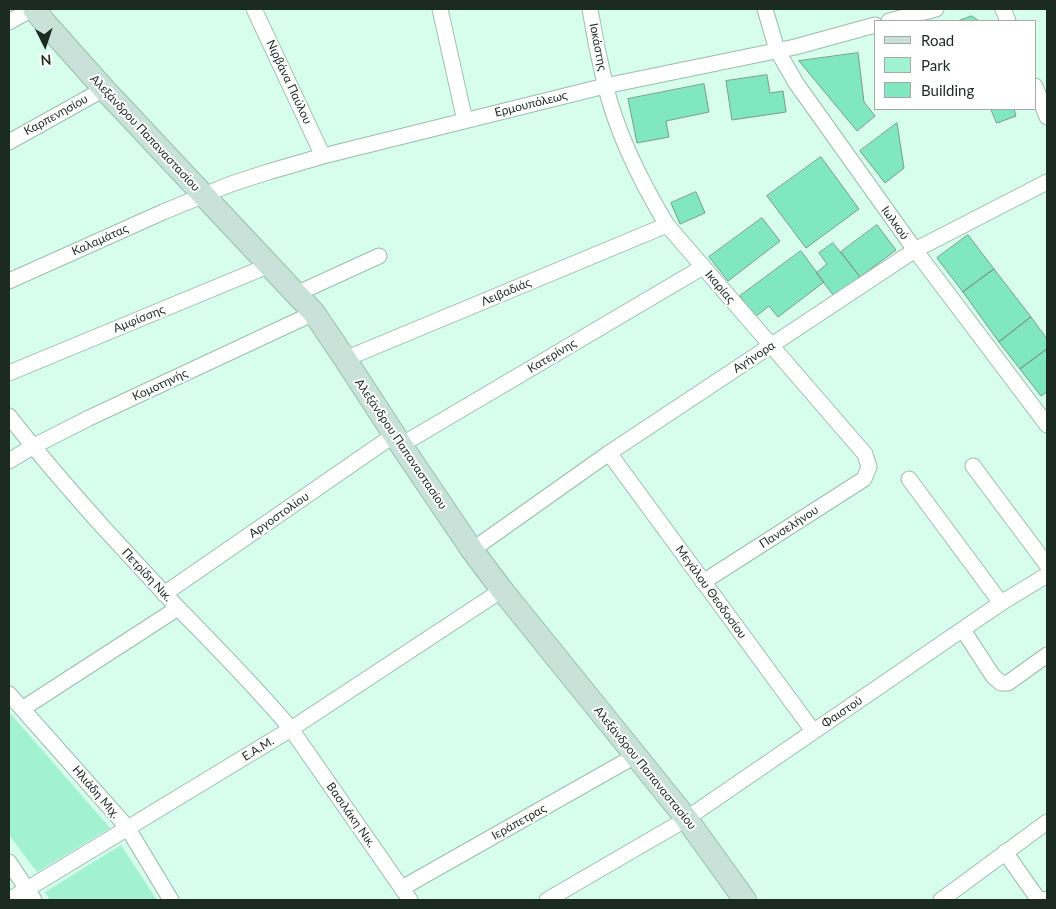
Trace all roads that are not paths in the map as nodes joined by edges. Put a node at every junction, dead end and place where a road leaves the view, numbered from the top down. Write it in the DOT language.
graph roads {
  1 [pos="33,9"];
  2 [pos="254,9"];
  3 [pos="440,9"];
  4 [pos="590,9"];
  5 [pos="765,9"];
  6 [pos="936,9"];
  7 [pos="893,20"];
  8 [pos="9,22"];
  9 [pos="874,25"];
  10 [pos="777,50"];
  11 [pos="605,86"];
  12 [pos="104,89"];
  13 [pos="1036,89"];
  14 [pos="1047,117"];
  15 [pos="465,121"];
  16 [pos="9,142"];
  17 [pos="323,156"];
  18 [pos="1047,182"];
  19 [pos="198,198"];
  20 [pos="667,225"];
  21 [pos="915,250"];
  22 [pos="379,256"];
  23 [pos="270,265"];
  24 [pos="703,267"];
  25 [pos="9,281"];
  26 [pos="296,294"];
  27 [pos="314,313"];
  28 [pos="771,346"];
  29 [pos="345,359"];
  30 [pos="9,373"];
  31 [pos="9,416"];
  32 [pos="1047,425"];
  33 [pos="397,440"];
  34 [pos="32,447"];
  35 [pos="609,453"];
  36 [pos="9,461"];
  37 [pos="973,466"];
  38 [pos="869,467"];
  39 [pos="909,478"];
  40 [pos="472,550"];
  41 [pos="1047,565"];
  42 [pos="1047,575"];
  43 [pos="703,582"];
  44 [pos="502,590"];
  45 [pos="164,594"];
  46 [pos="1002,604"];
  47 [pos="178,608"];
  48 [pos="963,630"];
  49 [pos="1047,655"];
  50 [pos="9,694"];
  51 [pos="22,708"];
  52 [pos="291,729"];
  53 [pos="813,731"];
  54 [pos="635,756"];
  55 [pos="684,819"];
  56 [pos="1047,822"];
  57 [pos="127,827"];
  58 [pos="1005,852"];
  59 [pos="9,862"];
  60 [pos="31,894"];
  61 [pos="406,894"];
  62 [pos="9,900"];
  63 [pos="171,900"];
  64 [pos="546,900"];
  65 [pos="745,900"];
  66 [pos="941,900"];
  67 [pos="1046,900"];
  1 -- 8 [label="street"];
  1 -- 12 [label="main road, Αλεξάνδρου Παπαναστασίου"];
  2 -- 17 [label="street, Νιρβάνα Παύλου"];
  3 -- 15 [label="street"];
  4 -- 11 [label="street, Ιοκάστης"];
  5 -- 10 [label="street, Ιωλκού"];
  6 -- 7 [label="street"];
  9 -- 10 [label="street, Ερμουπόλεως"];
  10 -- 11 [label="street, Ερμουπόλεως"];
  10 -- 21 [label="street, Ιωλκού"];
  11 -- 15 [label="street, Ερμουπόλεως"];
  11 -- 20 [label="street, Ικαρίας"];
  12 -- 16 [label="street, Καρπενησίου"];
  12 -- 19 [label="main road, Αλεξάνδρου Παπαναστασίου"];
  13 -- 14 [label="street"];
  15 -- 17 [label="street, Ερμουπόλεως"];
  17 -- 19 [label="street, Ερμουπόλεως"];
  18 -- 21 [label="street, Αγήνορα"];
  19 -- 23 [label="main road, Αλεξάνδρου Παπαναστασίου"];
  19 -- 25 [label="street, Καλαμάτας"];
  20 -- 24 [label="street, Ικαρίας"];
  20 -- 29 [label="street, Λειβαδιάς"];
  21 -- 28 [label="street, Αγήνορα"];
  21 -- 32 [label="street, Ιωλκού"];
  22 -- 26 [label="street"];
  23 -- 26 [label="main road, Αλεξάνδρου Παπαναστασίου"];
  23 -- 30 [label="street, Αμφίσσης"];
  24 -- 28 [label="street, Ικαρίας"];
  24 -- 33 [label="street, Κατερίνης"];
  26 -- 27 [label="main road, Αλεξάνδρου Παπαναστασίου"];
  27 -- 29 [label="main road, Αλεξάνδρου Παπαναστασίου"];
  27 -- 34 [label="street, Κομοτηνής"];
  28 -- 35 [label="street, Αγήνορα"];
  28 -- 38 [label="street, Ικαρίας"];
  29 -- 33 [label="main road, Αλεξάνδρου Παπαναστασίου"];
  31 -- 34 [label="street, Πετρίδη Νικ."];
  33 -- 40 [label="main road, Αλεξάνδρου Παπαναστασίου"];
  33 -- 45 [label="street, Αργοστολίου"];
  34 -- 36 [label="street, Κομοτηνής"];
  34 -- 45 [label="street, Πετρίδη Νικ."];
  35 -- 40 [label="street, Αγήνορα"];
  35 -- 43 [label="street, Μεγάλου Θεοδοσίου"];
  37 -- 41 [label="street"];
  38 -- 43 [label="street, Πανσελήνου"];
  39 -- 46 [label="street"];
  40 -- 44 [label="main road, Αλεξάνδρου Παπαναστασίου"];
  42 -- 46 [label="street, Φαιστού"];
  43 -- 53 [label="street, Μεγάλου Θεοδοσίου"];
  44 -- 52 [label="street, Ε.Α.Μ."];
  44 -- 54 [label="main road, Αλεξάνδρου Παπαναστασίου"];
  45 -- 47 [label="street, Πετρίδη Νικ."];
  46 -- 48 [label="street, Φαιστού"];
  47 -- 51 [label="street"];
  47 -- 52 [label="street, Πετρίδη Νικ."];
  48 -- 49 [label="street"];
  48 -- 53 [label="street, Φαιστού"];
  50 -- 51 [label="street, Ηλιάδη Μιχ."];
  51 -- 57 [label="street, Ηλιάδη Μιχ."];
  52 -- 57 [label="street, Ε.Α.Μ."];
  52 -- 61 [label="street, Βασιλάκη Νικ."];
  53 -- 55 [label="street, Φαιστού"];
  54 -- 55 [label="main road, Αλεξάνδρου Παπαναστασίου"];
  54 -- 61 [label="street, Ιεράπετρας"];
  55 -- 64 [label="street"];
  55 -- 65 [label="main road, Αλεξάνδρου Παπαναστασίου"];
  56 -- 58 [label="street"];
  57 -- 60 [label="street, Ε.Α.Μ."];
  57 -- 63 [label="street, Ηλιάδη Μιχ."];
  58 -- 66 [label="street"];
  58 -- 67 [label="street"];
  59 -- 60 [label="street"];
  60 -- 62 [label="street, Ε.Α.Μ."];
}
